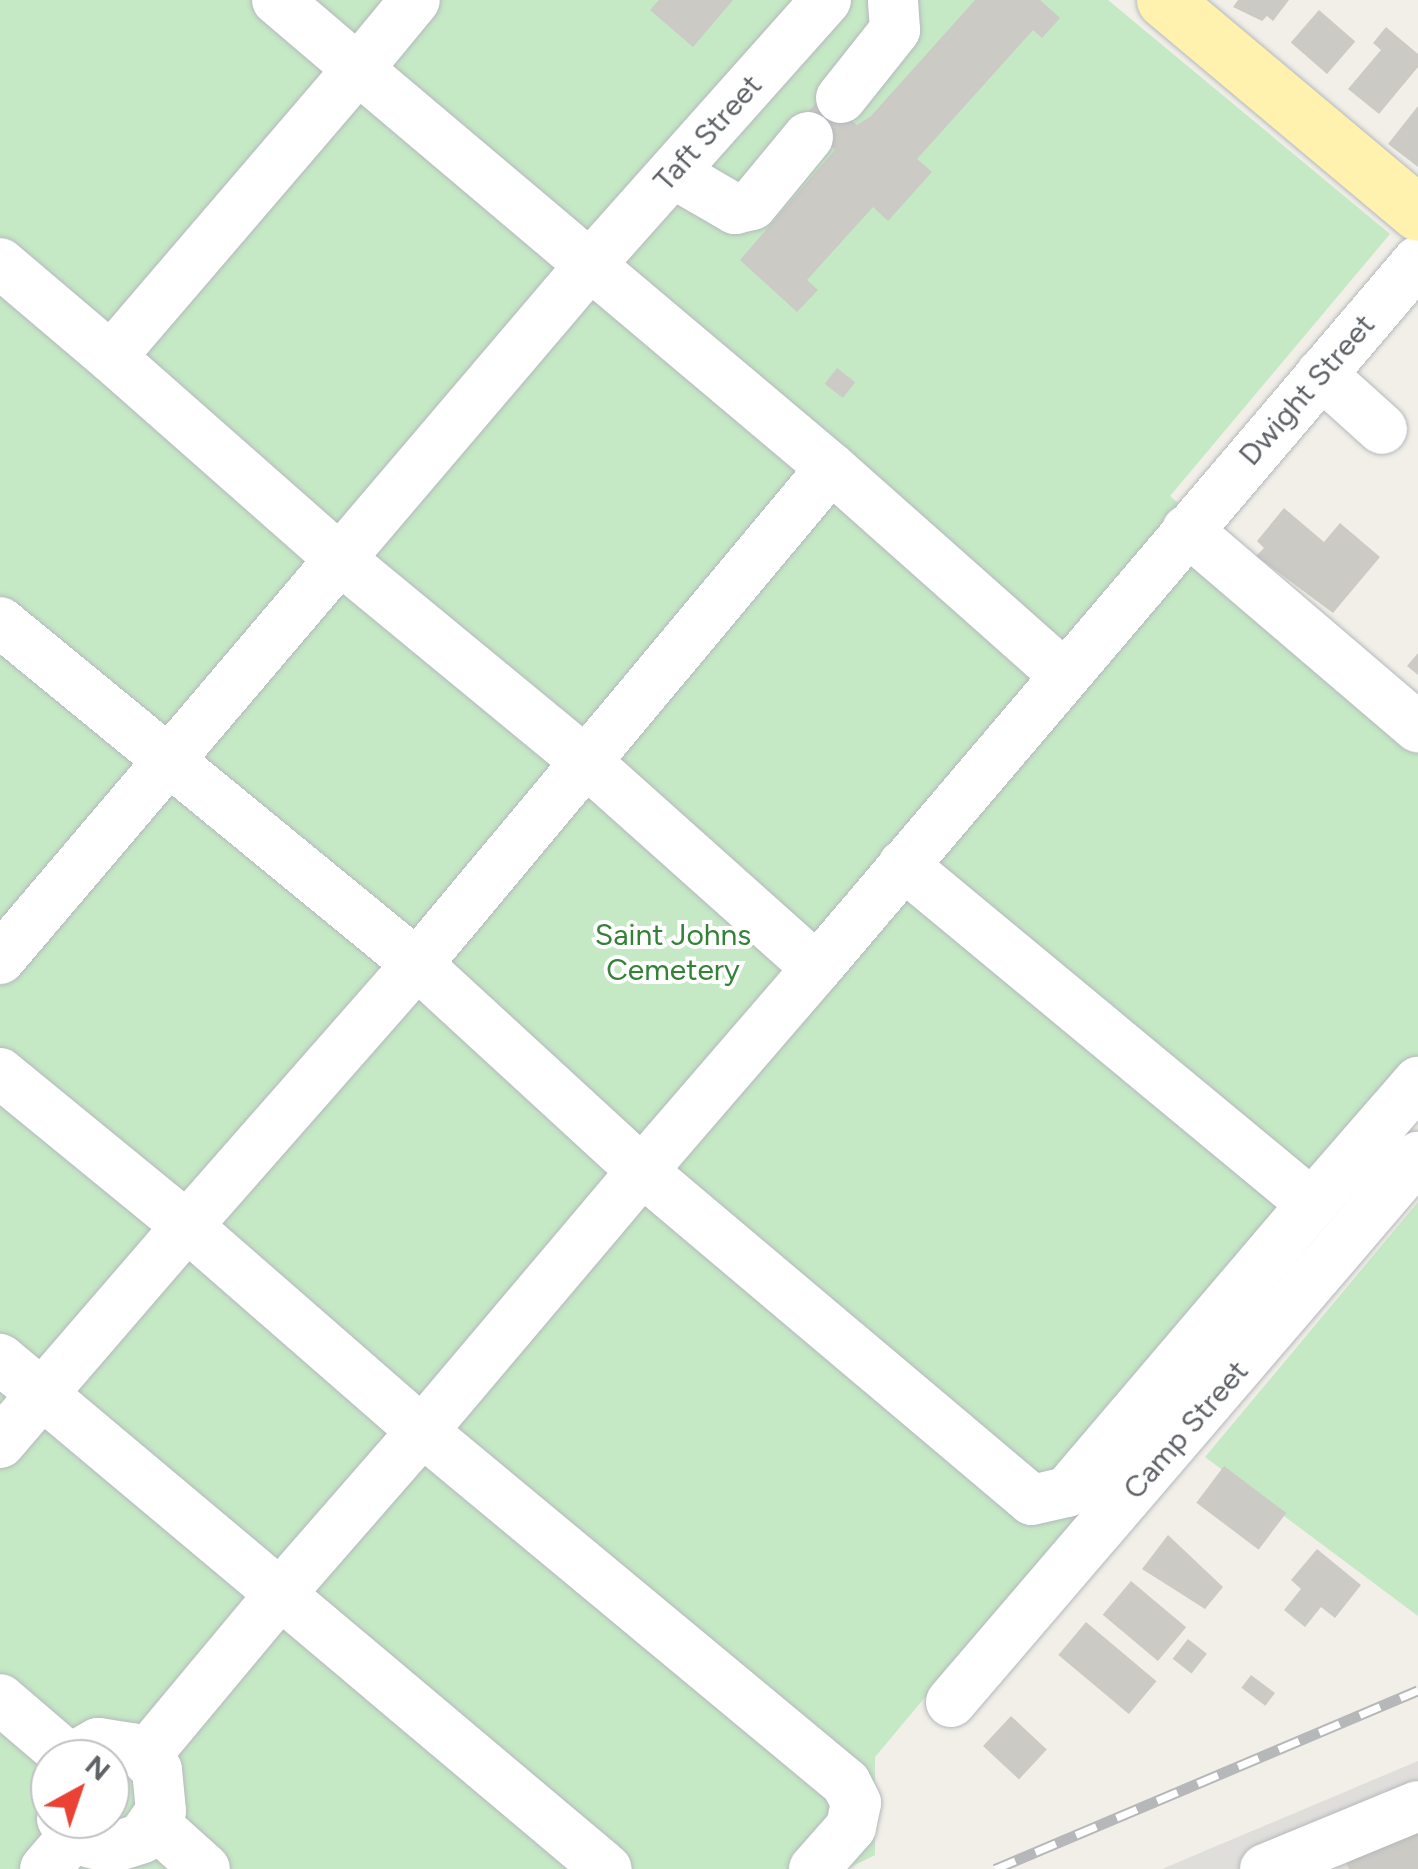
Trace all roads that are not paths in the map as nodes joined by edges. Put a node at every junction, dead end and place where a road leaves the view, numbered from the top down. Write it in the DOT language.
graph roads {
  1 [pos="276,0"];
  2 [pos="416,0"];
  3 [pos="826,0"];
  4 [pos="893,0"];
  5 [pos="1164,0"];
  6 [pos="358,69"];
  7 [pos="841,98"];
  8 [pos="808,136"];
  9 [pos="673,172"];
  10 [pos="1418,213"];
  11 [pos="1418,261"];
  12 [pos="0,263"];
  13 [pos="590,266"];
  14 [pos="1402,314"];
  15 [pos="111,357"];
  16 [pos="1321,374"];
  17 [pos="1382,428"];
  18 [pos="831,468"];
  19 [pos="1192,525"];
  20 [pos="340,559"];
  21 [pos="0,622"];
  22 [pos="1062,673"];
  23 [pos="1418,726"];
  24 [pos="163,760"];
  25 [pos="584,760"];
  26 [pos="903,865"];
  27 [pos="0,960"];
  28 [pos="417,964"];
  29 [pos="817,968"];
  30 [pos="0,1073"];
  31 [pos="1418,1082"];
  32 [pos="1418,1156"];
  33 [pos="642,1171"];
  34 [pos="1312,1204"];
  35 [pos="187,1226"];
  36 [pos="0,1359"];
  37 [pos="42,1394"];
  38 [pos="422,1431"];
  39 [pos="0,1443"];
  40 [pos="280,1594"];
  41 [pos="0,1699"];
  42 [pos="951,1702"];
  43 [pos="47,1739"];
  44 [pos="130,1747"];
  45 [pos="146,1755"];
  46 [pos="1418,1806"];
  47 [pos="155,1824"];
  48 [pos="61,1841"];
  49 [pos="205,1869"];
  50 [pos="607,1869"];
  51 [pos="814,1869"];
  52 [pos="1265,1869"];
  1 -- 6 [label="street"];
  2 -- 6 [label="street"];
  3 -- 9 [label="street, Taft Street"];
  4 -- 7 [label="street"];
  5 -- 10 [label="main road"];
  6 -- 13 [label="street"];
  6 -- 15 [label="street"];
  8 -- 9 [label="street"];
  9 -- 13 [label="street, Taft Street"];
  11 -- 14 [label="street, Dwight Street"];
  12 -- 15 [label="street"];
  13 -- 18 [label="street"];
  13 -- 20 [label="street, Taft Street"];
  14 -- 16 [label="street, Dwight Street"];
  15 -- 20 [label="street"];
  16 -- 17 [label="street"];
  16 -- 19 [label="street, Dwight Street"];
  18 -- 22 [label="street"];
  18 -- 25 [label="street"];
  19 -- 22 [label="street, Dwight Street"];
  19 -- 23 [label="street"];
  20 -- 24 [label="street, Taft Street"];
  20 -- 25 [label="street"];
  21 -- 24 [label="street"];
  22 -- 26 [label="street, Dwight Street"];
  24 -- 27 [label="street, Taft Street"];
  24 -- 28 [label="street"];
  25 -- 28 [label="street"];
  25 -- 29 [label="street"];
  26 -- 29 [label="street, Dwight Street"];
  26 -- 34 [label="street"];
  28 -- 33 [label="street"];
  28 -- 35 [label="street"];
  29 -- 33 [label="street, Dwight Street"];
  30 -- 35 [label="street"];
  31 -- 34 [label="street"];
  32 -- 42 [label="street, Camp Street"];
  33 -- 34 [label="street"];
  33 -- 38 [label="street, Dwight Street"];
  35 -- 37 [label="street"];
  35 -- 38 [label="street"];
  36 -- 37 [label="street"];
  37 -- 39 [label="street"];
  37 -- 40 [label="street"];
  38 -- 40 [label="street, Dwight Street"];
  38 -- 51 [label="street"];
  40 -- 45 [label="street, Dwight Street"];
  40 -- 50 [label="street"];
  41 -- 43 [label="street"];
  44 -- 45 [label="street"];
  45 -- 47 [label="street"];
  46 -- 52 [label="street"];
  47 -- 48 [label="street"];
  47 -- 49 [label="street"];
}
